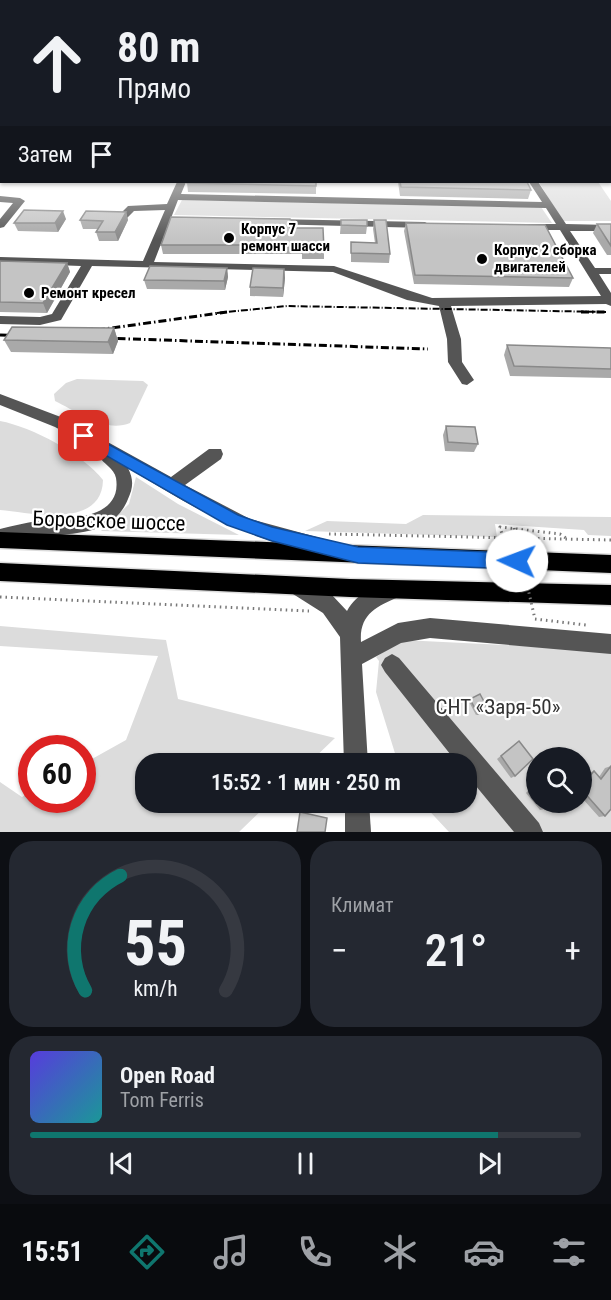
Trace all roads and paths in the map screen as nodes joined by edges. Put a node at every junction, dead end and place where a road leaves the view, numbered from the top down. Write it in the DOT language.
graph roads {
  1 [pos="181,183"];
  2 [pos="535,183"];
  3 [pos="0,199"];
  4 [pos="173,202"];
  5 [pos="548,205"];
  6 [pos="121,218"];
  7 [pos="258,221"];
  8 [pos="0,225"];
  9 [pos="433,225"];
  10 [pos="516,226"];
  11 [pos="563,227"];
  12 [pos="611,228"];
  13 [pos="0,260"];
  14 [pos="88,263"];
  15 [pos="147,265"];
  16 [pos="592,271"];
  17 [pos="611,271"];
  18 [pos="610,301"];
  19 [pos="444,302"];
  20 [pos="0,320"];
  21 [pos="467,380"];
  22 [pos="0,399"];
  23 [pos="84,436"];
  24 [pos="215,453"];
  25 [pos="173,485"];
  26 [pos="514,528"];
  27 [pos="321,534"];
  28 [pos="566,538"];
  29 [pos="0,539"];
  30 [pos="503,539"];
  31 [pos="611,540"];
  32 [pos="358,555"];
  33 [pos="611,564"];
  34 [pos="0,572"];
  35 [pos="298,586"];
  36 [pos="395,589"];
  37 [pos="611,595"];
  38 [pos="0,597"];
  39 [pos="313,612"];
  40 [pos="589,626"];
  41 [pos="350,635"];
  42 [pos="611,644"];
  43 [pos="351,659"];
  44 [pos="392,665"];
  45 [pos="355,753"];
  46 [pos="357,813"];
  47 [pos="358,832"];
  48 [pos="530,832"];
  1 -- 4 [label="street"];
  2 -- 5 [label="street"];
  3 -- 8 [label="street"];
  4 -- 5 [label="street"];
  4 -- 6 [label="street"];
  4 -- 15 [label="street"];
  5 -- 11 [label="street"];
  7 -- 9 [label="street"];
  10 -- 11 [label="street"];
  11 -- 12 [label="street"];
  11 -- 16 [label="street"];
  13 -- 14 [label="street"];
  14 -- 15 [label="street"];
  14 -- 20 [label="street"];
  15 -- 19 [label="street"];
  16 -- 17 [label="street"];
  16 -- 18 [label="street"];
  18 -- 19 [label="street"];
  19 -- 21 [label="street"];
  22 -- 23 [label="street"];
  23 -- 25 [label="street"];
  23 -- 29 [label="street"];
  24 -- 25 [label="street"];
  25 -- 32 [label="street"];
  26 -- 28 [label="path"];
  26 -- 30 [label="path"];
  26 -- 40 [label="path, bridge"];
  27 -- 30 [label="path"];
  28 -- 30 [label="path"];
  28 -- 31 [label="path"];
  29 -- 32 [label="main road, Боровское шоссе"];
  32 -- 33 [label="main road, Боровское шоссе"];
  34 -- 35 [label="main road"];
  35 -- 36 [label="main road"];
  35 -- 41 [label="street"];
  36 -- 37 [label="main road"];
  36 -- 41 [label="street"];
  38 -- 39 [label="path"];
  41 -- 43 [label="street"];
  42 -- 43 [label="street"];
  43 -- 45 [label="street"];
  44 -- 48 [label="street"];
  46 -- 47 [label="street"];
}
